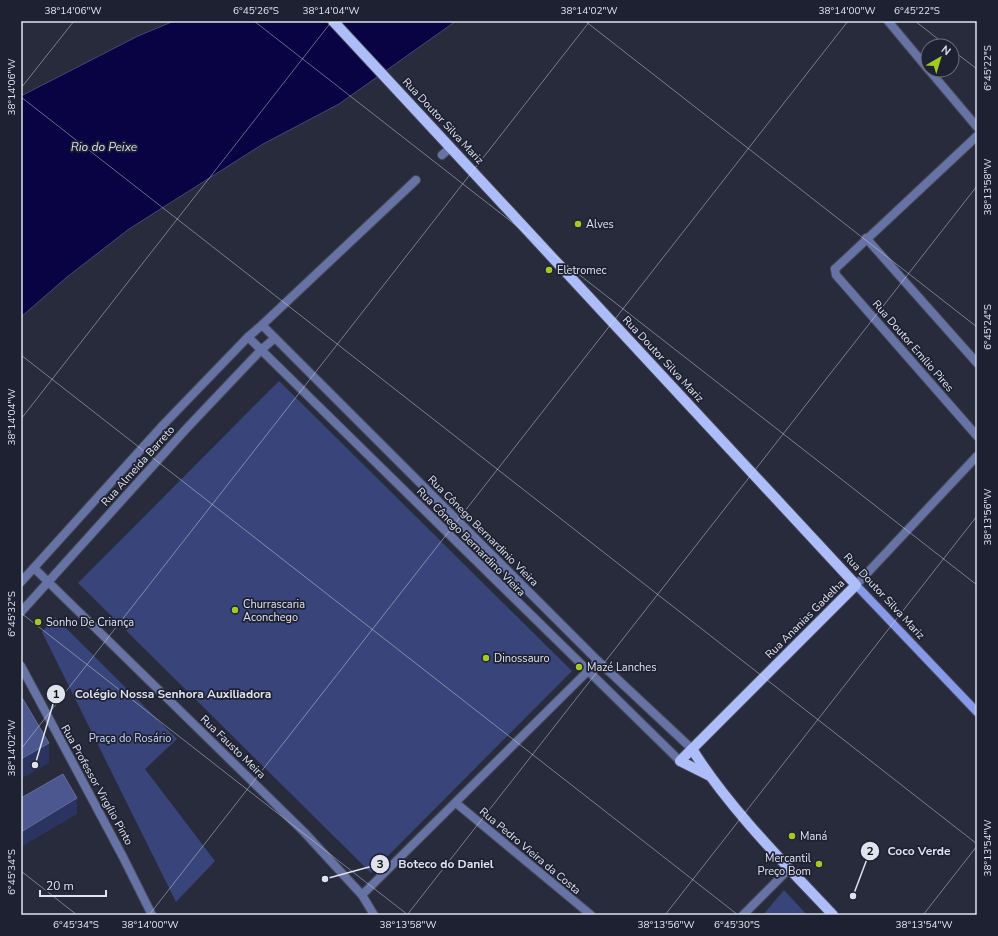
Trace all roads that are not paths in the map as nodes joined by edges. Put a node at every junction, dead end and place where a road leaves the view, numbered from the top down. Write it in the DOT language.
graph roads {
  1 [pos="333,21"];
  2 [pos="888,21"];
  3 [pos="920,60"];
  4 [pos="935,78"];
  5 [pos="977,128"];
  6 [pos="977,136"];
  7 [pos="451,147"];
  8 [pos="442,155"];
  9 [pos="416,180"];
  10 [pos="866,238"];
  11 [pos="262,324"];
  12 [pos="248,337"];
  13 [pos="275,338"];
  14 [pos="261,350"];
  15 [pos="977,363"];
  16 [pos="977,436"];
  17 [pos="977,456"];
  18 [pos="34,568"];
  19 [pos="48,581"];
  20 [pos="21,582"];
  21 [pos="856,585"];
  22 [pos="21,612"];
  23 [pos="598,661"];
  24 [pos="21,666"];
  25 [pos="587,671"];
  26 [pos="977,712"];
  27 [pos="692,750"];
  28 [pos="680,761"];
  29 [pos="708,775"];
  30 [pos="456,803"];
  31 [pos="789,869"];
  32 [pos="362,895"];
  33 [pos="152,915"];
  34 [pos="374,915"];
  35 [pos="591,915"];
  36 [pos="743,915"];
  37 [pos="833,915"];
  1 -- 7 [label="main road, Rua Doutor Silva Mariz"];
  2 -- 3 [label="street"];
  4 -- 5 [label="street"];
  6 -- 10 [label="street"];
  7 -- 8 [label="street"];
  7 -- 21 [label="main road, Rua Doutor Silva Mariz"];
  9 -- 11 [label="street, Rua Almeida Barreto"];
  10 -- 15 [label="street"];
  10 -- 16 [label="street, Rua Doutor Emílio Pires"];
  11 -- 12 [label="street, Rua Almeida Barreto"];
  11 -- 13 [label="street, Rua Cônego Bernardinio Vieira"];
  12 -- 14 [label="street, Rua Cônego Bernardino Vieira"];
  12 -- 18 [label="street, Rua Almeida Barreto"];
  13 -- 14 [label="street, Rua Almeida Barreto"];
  13 -- 23 [label="street, Rua Cônego Bernardinio Vieira"];
  14 -- 19 [label="street, Rua Almeida Barreto"];
  14 -- 25 [label="street, Rua Cônego Bernardino Vieira"];
  17 -- 21 [label="street, Rua Ananias Gadelha"];
  18 -- 19 [label="street, Rua Fausto Meira"];
  18 -- 20 [label="street, Rua Almeida Barreto"];
  19 -- 22 [label="street, Rua Almeida Barreto"];
  19 -- 32 [label="street, Rua Fausto Meira"];
  21 -- 26 [label="main road, Rua Doutor Silva Mariz"];
  21 -- 27 [label="main road, Rua Ananias Gadelha"];
  23 -- 25 [label="street"];
  23 -- 27 [label="street, Rua Cônego Bernardinio Vieira"];
  24 -- 33 [label="street, Rua Professor Virgílio Pinto"];
  25 -- 28 [label="street, Rua Cônego Bernardino Vieira"];
  25 -- 30 [label="street"];
  27 -- 28 [label="main road, Rua Ananias Gadelha"];
  27 -- 29 [label="main road"];
  28 -- 29 [label="main road"];
  29 -- 31 [label="main road"];
  30 -- 32 [label="street"];
  30 -- 35 [label="street, Rua Pedro Vieira da Costa"];
  31 -- 36 [label="street"];
  31 -- 37 [label="main road"];
  32 -- 34 [label="street, Rua Fausto Meira"];
}
